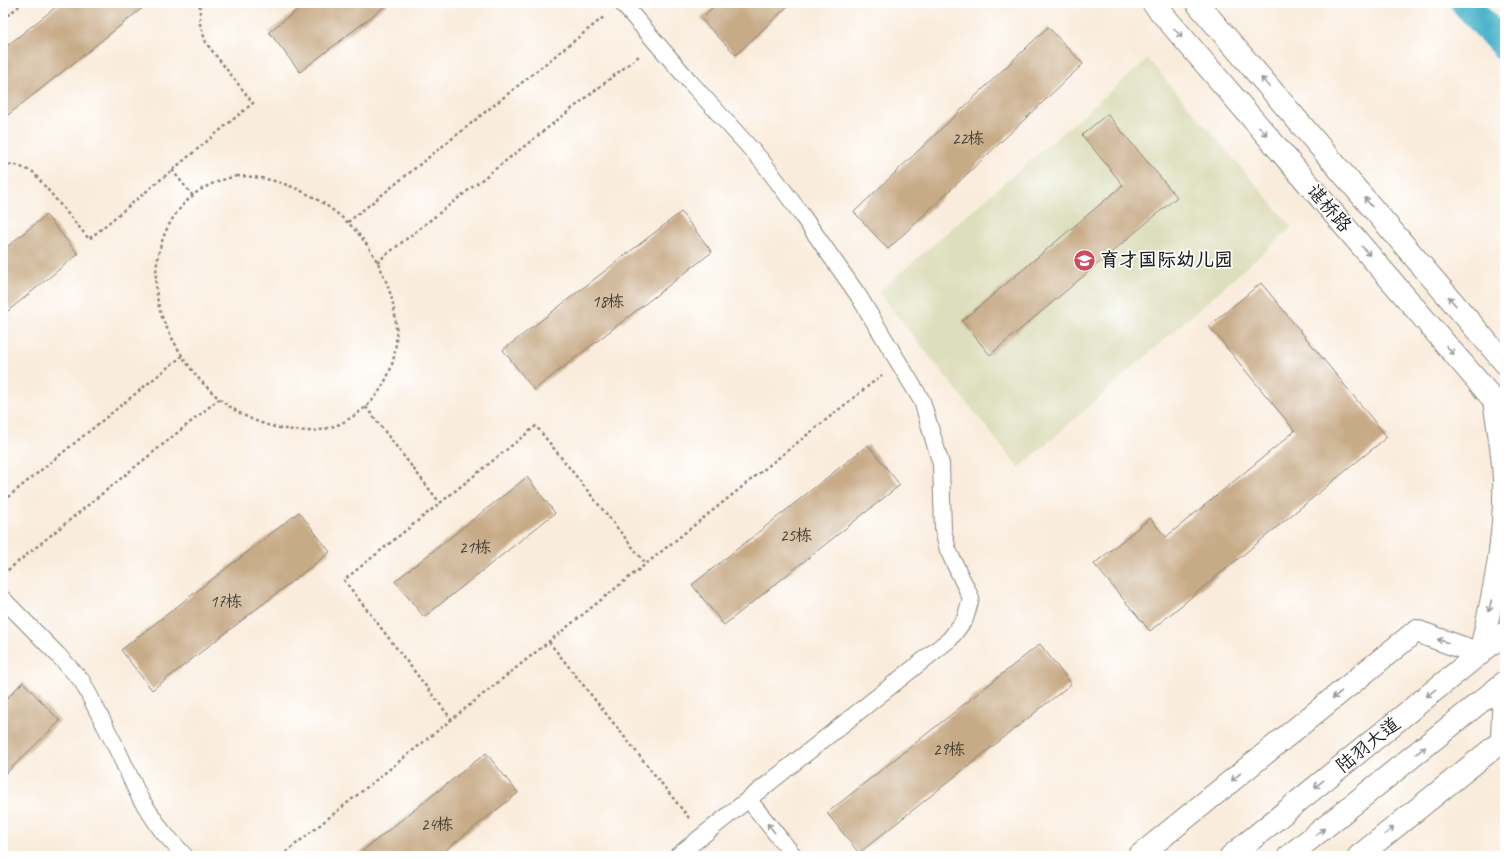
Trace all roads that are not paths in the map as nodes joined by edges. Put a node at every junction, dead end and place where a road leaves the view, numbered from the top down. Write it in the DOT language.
graph roads {
  1 [pos="622,3"];
  2 [pos="1153,3"];
  3 [pos="1197,3"];
  4 [pos="1505,362"];
  5 [pos="1500,407"];
  6 [pos="3,599"];
  7 [pos="1505,633"];
  8 [pos="1480,654"];
  9 [pos="1505,682"];
  10 [pos="748,799"];
  11 [pos="185,856"];
  12 [pos="677,856"];
  13 [pos="794,856"];
  14 [pos="1139,856"];
  15 [pos="1231,856"];
  16 [pos="1289,856"];
  17 [pos="1359,856"];
  1 -- 10 [label="lane"];
  2 -- 5 [label="main road, 谌桥路, one-way"];
  4 -- 3 [label="main road, 谌桥路, one-way"];
  5 -- 8 [label="main road, one-way"];
  6 -- 11 [label="lane"];
  7 -- 8 [label="main road, 陆羽大道"];
  8 -- 14 [label="main road, one-way"];
  8 -- 15 [label="main road, 陆羽大道, one-way"];
  16 -- 9 [label="main road, 陆羽大道, one-way"];
  17 -- 9 [label="main road, one-way"];
  10 -- 12 [label="lane"];
  13 -- 10 [label="lane, one-way"];
}
